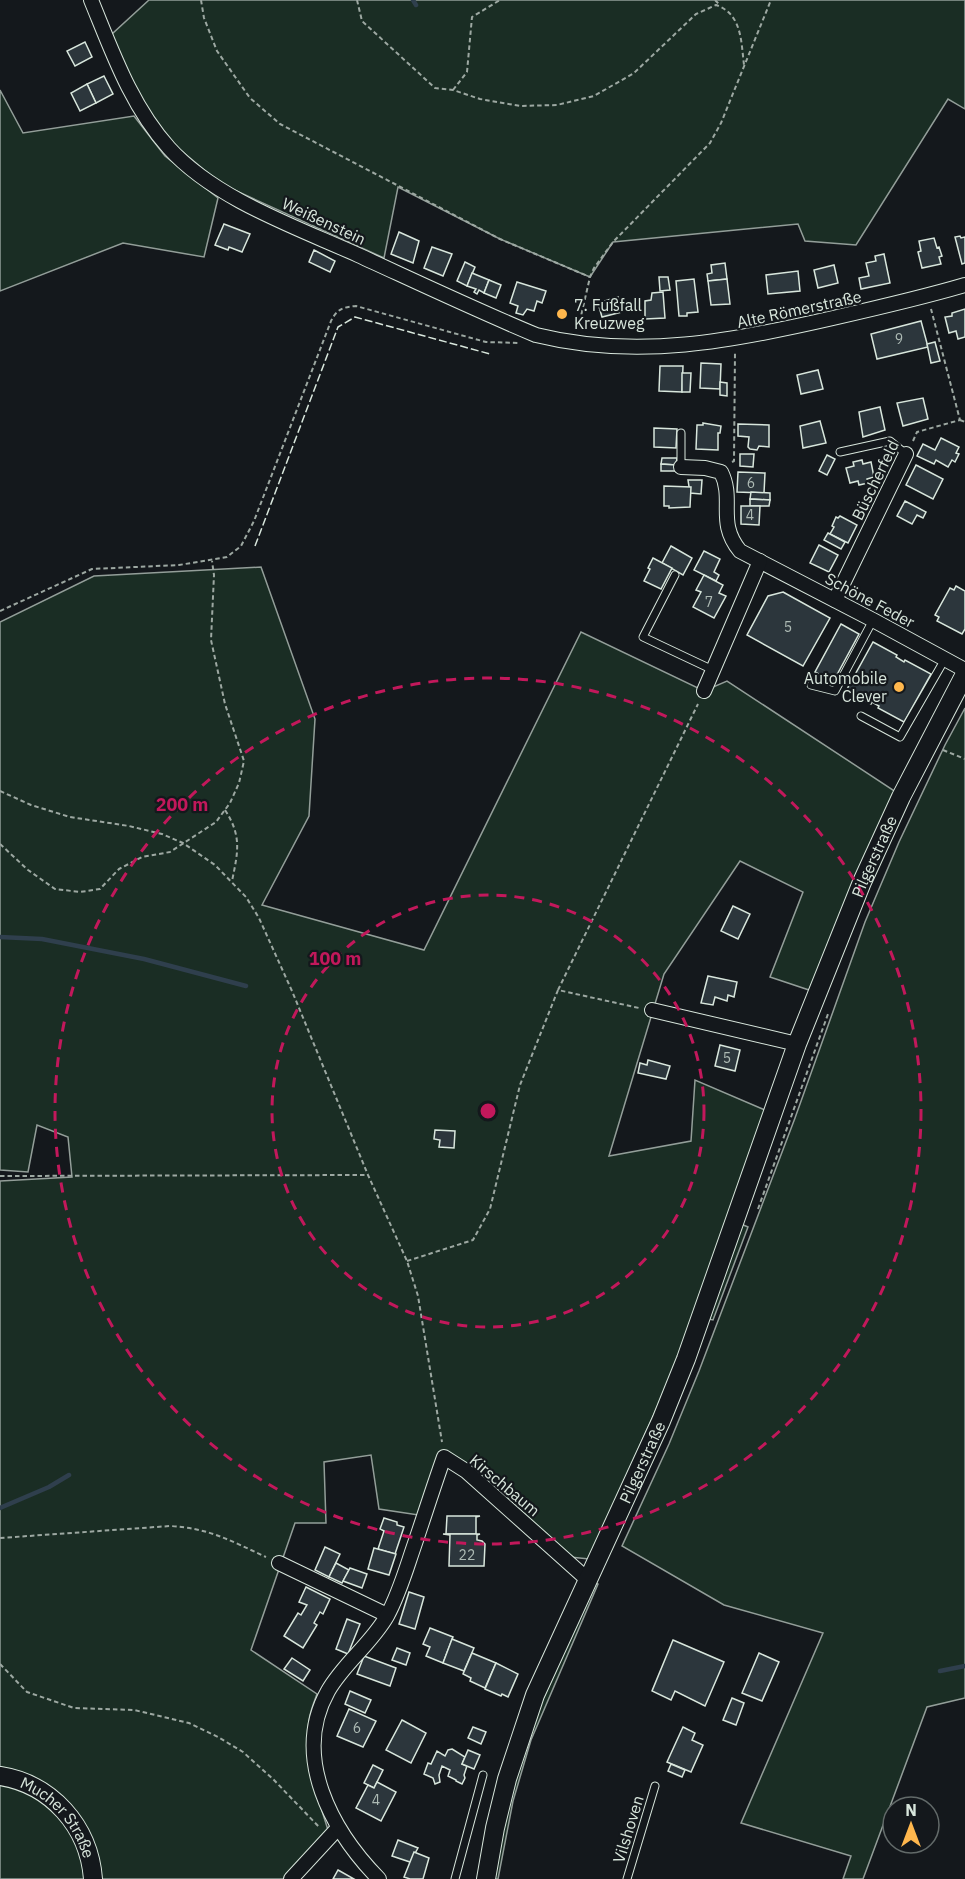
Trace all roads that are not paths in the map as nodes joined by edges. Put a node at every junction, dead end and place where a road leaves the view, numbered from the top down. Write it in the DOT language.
graph roads {
  1 [pos="91,0"];
  2 [pos="965,285"];
  3 [pos="637,347"];
  4 [pos="681,433"];
  5 [pos="840,453"];
  6 [pos="906,454"];
  7 [pos="681,467"];
  8 [pos="760,561"];
  9 [pos="675,575"];
  10 [pos="835,600"];
  11 [pos="873,620"];
  12 [pos="945,659"];
  13 [pos="713,670"];
  14 [pos="965,672"];
  15 [pos="810,686"];
  16 [pos="704,692"];
  17 [pos="861,716"];
  18 [pos="652,1010"];
  19 [pos="797,1044"];
  20 [pos="279,1563"];
  21 [pos="588,1580"];
  22 [pos="387,1615"];
  23 [pos="483,1775"];
  24 [pos="0,1776"];
  25 [pos="655,1786"];
  26 [pos="333,1832"];
  27 [pos="93,1879"];
  28 [pos="291,1879"];
  29 [pos="379,1879"];
  30 [pos="455,1879"];
  31 [pos="486,1879"];
  32 [pos="627,1879"];
  1 -- 3 [label="street, Weißenstein"];
  2 -- 3 [label="street, Alte Römerstraße"];
  4 -- 7 [label="lane"];
  5 -- 6 [label="lane"];
  6 -- 10 [label="street, Büscherfeld"];
  7 -- 8 [label="street, Schöne Feder"];
  8 -- 10 [label="street, Schöne Feder"];
  8 -- 13 [label="street"];
  9 -- 13 [label="lane"];
  10 -- 11 [label="street, Schöne Feder"];
  11 -- 12 [label="street, Schöne Feder"];
  11 -- 15 [label="lane"];
  12 -- 14 [label="street, Schöne Feder"];
  12 -- 17 [label="lane"];
  13 -- 16 [label="street"];
  14 -- 19 [label="main road, Pilgerstraße"];
  18 -- 19 [label="street"];
  19 -- 21 [label="main road, Pilgerstraße"];
  20 -- 22 [label="street"];
  21 -- 22 [label="street, Kirschbaum"];
  21 -- 31 [label="main road, Pilgerstraße"];
  22 -- 26 [label="street, Kirschbaum"];
  23 -- 30 [label="lane"];
  24 -- 27 [label="main road, Mucher Straße"];
  25 -- 32 [label="lane, Vilshoven"];
  26 -- 28 [label="street"];
  26 -- 29 [label="street, Kirschbaum"];
}
